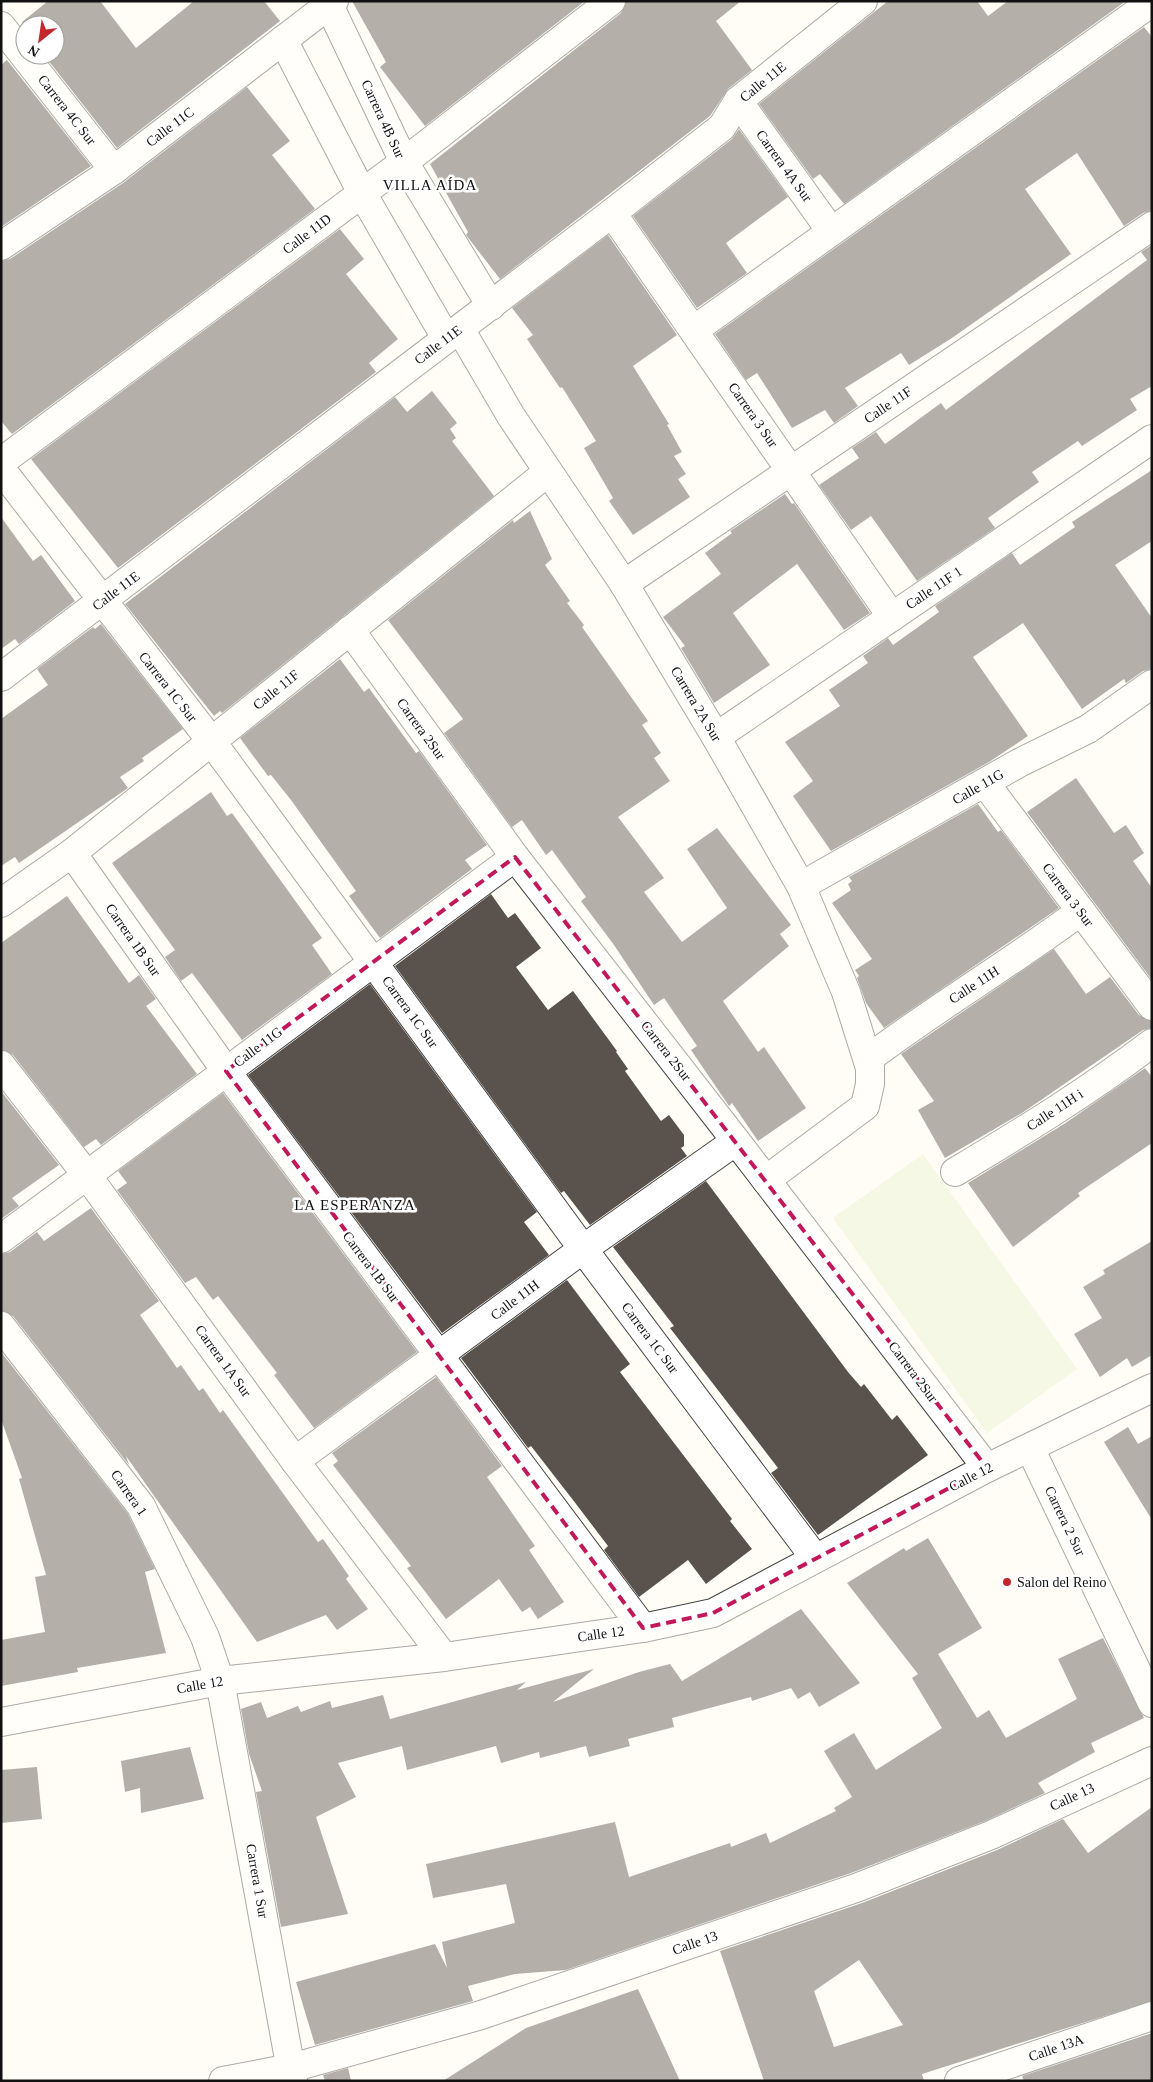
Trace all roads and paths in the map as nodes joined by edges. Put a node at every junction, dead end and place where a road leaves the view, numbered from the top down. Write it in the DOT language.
graph roads {
  1 [pos="611,1"];
  2 [pos="863,1"];
  3 [pos="1152,2"];
  4 [pos="331,3"];
  5 [pos="1,26"];
  6 [pos="283,40"];
  7 [pos="738,101"];
  8 [pos="404,162"];
  9 [pos="114,170"];
  10 [pos="362,193"];
  11 [pos="612,213"];
  12 [pos="1152,226"];
  13 [pos="831,231"];
  14 [pos="1,246"];
  15 [pos="491,306"];
  16 [pos="694,330"];
  17 [pos="453,333"];
  18 [pos="1152,439"];
  19 [pos="1,462"];
  20 [pos="1,468"];
  21 [pos="791,470"];
  22 [pos="548,472"];
  23 [pos="624,584"];
  24 [pos="102,602"];
  25 [pos="892,617"];
  26 [pos="350,630"];
  27 [pos="1,677"];
  28 [pos="1152,684"];
  29 [pos="716,737"];
  30 [pos="212,742"];
  31 [pos="985,783"];
  32 [pos="72,853"];
  33 [pos="514,857"];
  34 [pos="801,886"];
  35 [pos="1,903"];
  36 [pos="1081,911"];
  37 [pos="372,962"];
  38 [pos="1152,1006"];
  39 [pos="1152,1043"];
  40 [pos="868,1059"];
  41 [pos="1,1066"];
  42 [pos="226,1072"];
  43 [pos="736,1141"];
  44 [pos="955,1172"];
  45 [pos="86,1174"];
  46 [pos="766,1180"];
  47 [pos="1,1239"];
  48 [pos="584,1249"];
  49 [pos="1,1326"];
  50 [pos="438,1357"];
  51 [pos="1152,1388"];
  52 [pos="1030,1448"];
  53 [pos="296,1461"];
  54 [pos="987,1468"];
  55 [pos="815,1558"];
  56 [pos="643,1628"];
  57 [pos="444,1657"];
  58 [pos="220,1681"];
  59 [pos="1152,1703"];
  60 [pos="1,1722"];
  61 [pos="1152,1761"];
  62 [pos="1152,2016"];
  63 [pos="292,2074"];
  64 [pos="223,2081"];
  65 [pos="960,2081"];
  1 -- 8 [label="street, Calle 11D"];
  2 -- 7 [label="street, Calle 11E"];
  3 -- 13 [label="street"];
  4 -- 6 [label="street, Calle 11C"];
  4 -- 8 [label="street, Carrera 4B Sur"];
  5 -- 9 [label="street, Carrera 4C Sur"];
  6 -- 9 [label="street, Calle 11C"];
  6 -- 10 [label="street"];
  7 -- 11 [label="street, Calle 11E"];
  7 -- 13 [label="street, Carrera 4A Sur"];
  8 -- 10 [label="street, Calle 11D"];
  8 -- 15 [label="street, Carrera 4B Sur"];
  9 -- 14 [label="street, Calle 11C"];
  10 -- 17 [label="street"];
  10 -- 19 [label="street, Calle 11D"];
  11 -- 15 [label="street, Calle 11E"];
  11 -- 16 [label="street, Carrera 3 Sur"];
  12 -- 21 [label="street, Calle 11F"];
  13 -- 16 [label="street"];
  15 -- 17 [label="street, Calle 11E"];
  16 -- 21 [label="street, Carrera 3 Sur"];
  17 -- 22 [label="street, Carrera 2A Sur"];
  17 -- 24 [label="street, Calle 11E"];
  18 -- 25 [label="street, Calle 11F 1"];
  20 -- 24 [label="street, Carrera 1C Sur"];
  21 -- 23 [label="street, Calle 11F"];
  21 -- 25 [label="street, Carrera 3 Sur"];
  22 -- 23 [label="street, Carrera 2A Sur"];
  22 -- 26 [label="street, Calle 11F"];
  23 -- 29 [label="street, Carrera 2A Sur"];
  24 -- 27 [label="street, Calle 11E"];
  24 -- 30 [label="street, Carrera 1C Sur"];
  25 -- 29 [label="street, Calle 11F 1"];
  26 -- 30 [label="street, Calle 11F"];
  26 -- 33 [label="street, Carrera 2Sur"];
  28 -- 31 [label="street, Calle 11G"];
  29 -- 34 [label="street, Carrera 2A Sur"];
  30 -- 32 [label="street, Calle 11F"];
  30 -- 37 [label="street, Carrera 1C Sur"];
  31 -- 34 [label="street, Calle 11G"];
  31 -- 36 [label="street, Carrera 3 Sur"];
  32 -- 35 [label="street, Calle 11F"];
  32 -- 42 [label="street, Carrera 1B Sur"];
  33 -- 37 [label="street, Calle 11G"];
  33 -- 43 [label="street, Carrera 2Sur"];
  34 -- 40 [label="street, Carrera 2A Sur"];
  36 -- 38 [label="street, Carrera 3 Sur"];
  36 -- 40 [label="street, Calle 11H"];
  37 -- 42 [label="street, Calle 11G"];
  37 -- 48 [label="street, Carrera 1C Sur"];
  39 -- 44 [label="street, Calle 11H i"];
  40 -- 46 [label="street, Carrera 2A Sur"];
  41 -- 45 [label="street, Carrera 1A Sur"];
  42 -- 45 [label="street, Calle 11G"];
  42 -- 50 [label="street, Carrera 1B Sur"];
  43 -- 46 [label="street, Carrera 2Sur"];
  43 -- 48 [label="street, Calle 11H"];
  45 -- 47 [label="street, Calle 11G"];
  45 -- 53 [label="street, Carrera 1A Sur"];
  46 -- 54 [label="street, Carrera 2Sur"];
  48 -- 50 [label="street, Calle 11H"];
  48 -- 55 [label="street, Carrera 1C Sur"];
  49 -- 58 [label="street, Carrera 1"];
  50 -- 53 [label="street, Calle 11H"];
  50 -- 56 [label="street, Carrera 1B Sur"];
  51 -- 52 [label="street, Calle 12"];
  52 -- 54 [label="street, Calle 12"];
  52 -- 59 [label="street, Carrera 2 Sur"];
  53 -- 57 [label="street, Carrera 1A Sur"];
  54 -- 55 [label="street, Calle 12"];
  55 -- 56 [label="street, Calle 12"];
  56 -- 57 [label="street, Calle 12"];
  57 -- 58 [label="street, Calle 12"];
  58 -- 60 [label="street, Calle 12"];
  58 -- 63 [label="street, Carrera 1 Sur"];
  61 -- 63 [label="street, Calle 13"];
  62 -- 65 [label="street, Calle 13A"];
  63 -- 64 [label="street, Calle 13"];
}
